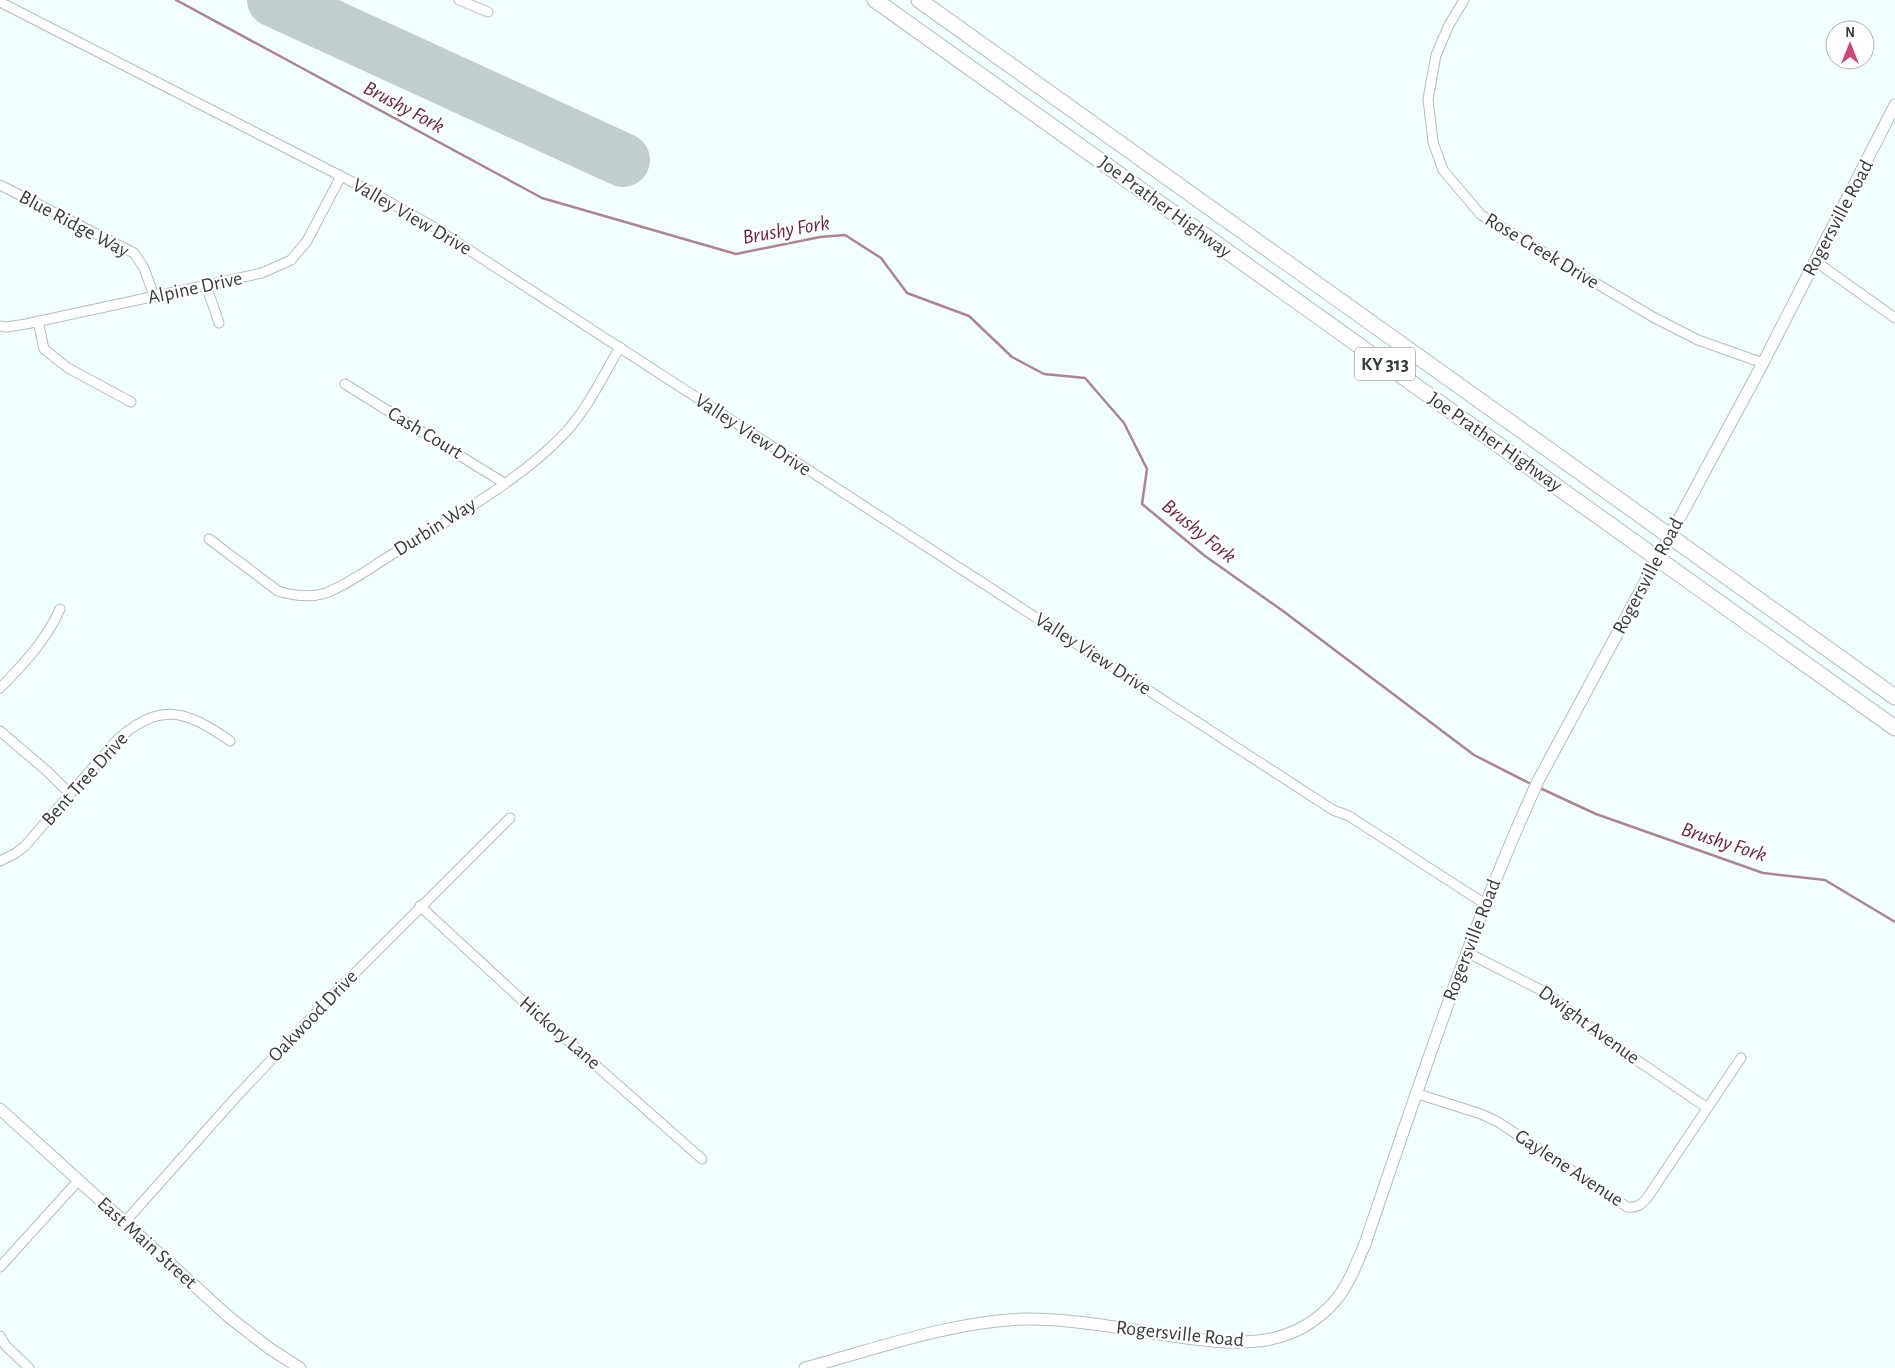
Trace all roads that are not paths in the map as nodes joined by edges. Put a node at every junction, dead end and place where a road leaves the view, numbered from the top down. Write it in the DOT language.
graph roads {
  1 [pos="459,0"];
  2 [pos="875,0"];
  3 [pos="919,0"];
  4 [pos="1464,0"];
  5 [pos="0,2"];
  6 [pos="480,4"];
  7 [pos="488,12"];
  8 [pos="1895,105"];
  9 [pos="341,176"];
  10 [pos="0,185"];
  11 [pos="1815,261"];
  12 [pos="206,285"];
  13 [pos="154,296"];
  14 [pos="1895,318"];
  15 [pos="38,321"];
  16 [pos="219,323"];
  17 [pos="0,326"];
  18 [pos="620,347"];
  19 [pos="1763,363"];
  20 [pos="346,384"];
  21 [pos="131,402"];
  22 [pos="504,483"];
  23 [pos="1669,536"];
  24 [pos="209,539"];
  25 [pos="1657,558"];
  26 [pos="60,609"];
  27 [pos="0,688"];
  28 [pos="1895,697"];
  29 [pos="1895,728"];
  30 [pos="0,731"];
  31 [pos="230,741"];
  32 [pos="70,794"];
  33 [pos="510,818"];
  34 [pos="0,861"];
  35 [pos="1485,904"];
  36 [pos="420,906"];
  37 [pos="1466,952"];
  38 [pos="1741,1058"];
  39 [pos="1416,1093"];
  40 [pos="1706,1107"];
  41 [pos="0,1109"];
  42 [pos="702,1158"];
  43 [pos="78,1181"];
  44 [pos="124,1223"];
  45 [pos="0,1267"];
  46 [pos="0,1336"];
  47 [pos="29,1368"];
  48 [pos="300,1368"];
  49 [pos="805,1368"];
  1 -- 6 [label="street"];
  2 -- 25 [label="highway, Joe Prather Highway / KY 313"];
  3 -- 23 [label="highway, Joe Prather Highway / KY 313"];
  4 -- 19 [label="street, Rose Creek Drive"];
  5 -- 9 [label="street, Valley View Drive"];
  6 -- 7 [label="street"];
  8 -- 11 [label="street, Rogersville Road"];
  9 -- 12 [label="street, Alpine Drive"];
  9 -- 18 [label="street, Valley View Drive"];
  10 -- 13 [label="street, Blue Ridge Way"];
  11 -- 14 [label="street"];
  11 -- 19 [label="street, Rogersville Road"];
  12 -- 13 [label="street, Alpine Drive"];
  12 -- 16 [label="street"];
  13 -- 15 [label="street, Alpine Drive"];
  15 -- 17 [label="street, Alpine Drive"];
  15 -- 21 [label="street"];
  18 -- 22 [label="street, Durbin Way"];
  18 -- 35 [label="street, Valley View Drive"];
  19 -- 23 [label="street, Rogersville Road"];
  20 -- 22 [label="street, Cash Court"];
  22 -- 24 [label="street, Durbin Way"];
  23 -- 25 [label="street, Rogersville Road"];
  23 -- 28 [label="highway, Joe Prather Highway / KY 313"];
  25 -- 29 [label="highway, Joe Prather Highway / KY 313"];
  25 -- 35 [label="street, Rogersville Road"];
  26 -- 27 [label="street"];
  30 -- 32 [label="street"];
  31 -- 32 [label="street, Bent Tree Drive"];
  32 -- 34 [label="street, Bent Tree Drive"];
  33 -- 36 [label="street, Oakwood Drive"];
  35 -- 37 [label="street, Rogersville Road"];
  36 -- 42 [label="street, Hickory Lane"];
  36 -- 44 [label="street, Oakwood Drive"];
  37 -- 39 [label="street, Rogersville Road"];
  37 -- 40 [label="street, Dwight Avenue"];
  38 -- 40 [label="street, Gaylene Avenue"];
  39 -- 40 [label="street, Gaylene Avenue"];
  39 -- 49 [label="street, Rogersville Road"];
  41 -- 43 [label="street, East Main Street"];
  43 -- 44 [label="street, East Main Street"];
  43 -- 45 [label="street"];
  44 -- 48 [label="street, East Main Street"];
  46 -- 47 [label="street"];
}
